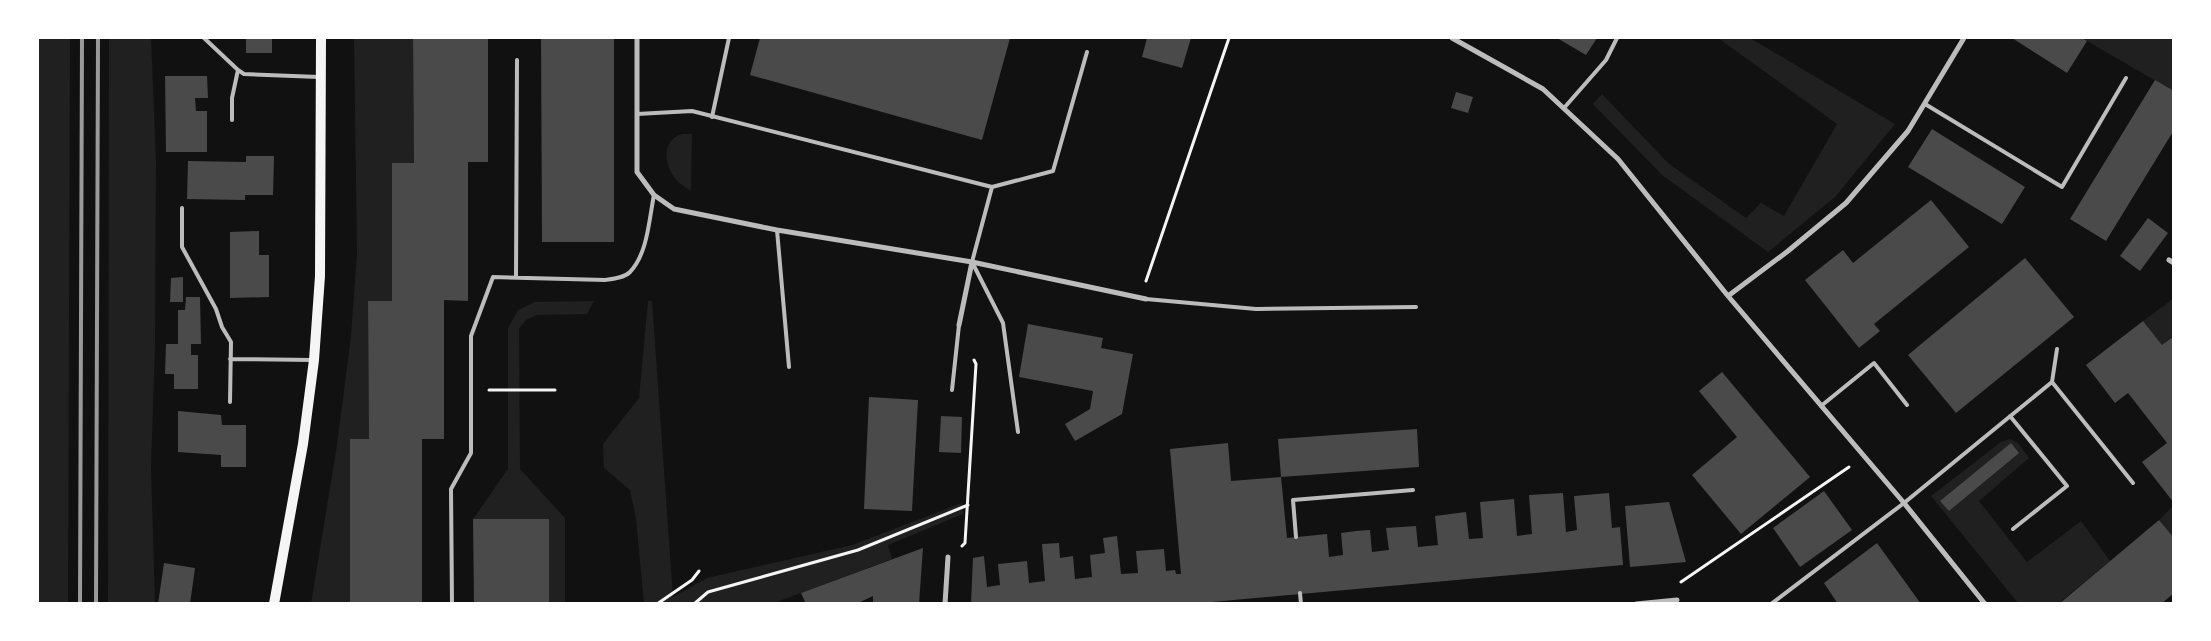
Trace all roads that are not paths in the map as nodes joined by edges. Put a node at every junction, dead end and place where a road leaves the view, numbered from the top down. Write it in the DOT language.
graph roads {
  1 [pos="204,38"];
  2 [pos="320,38"];
  3 [pos="637,38"];
  4 [pos="729,38"];
  5 [pos="1452,38"];
  6 [pos="1617,38"];
  7 [pos="1964,38"];
  8 [pos="1087,52"];
  9 [pos="517,60"];
  10 [pos="238,70"];
  11 [pos="321,77"];
  12 [pos="2126,78"];
  13 [pos="1925,104"];
  14 [pos="1564,108"];
  15 [pos="636,114"];
  16 [pos="712,117"];
  17 [pos="232,120"];
  18 [pos="992,187"];
  19 [pos="654,195"];
  20 [pos="182,208"];
  21 [pos="777,230"];
  22 [pos="972,262"];
  23 [pos="516,277"];
  24 [pos="1728,296"];
  25 [pos="1146,299"];
  26 [pos="1416,307"];
  27 [pos="959,325"];
  28 [pos="2057,350"];
  29 [pos="230,359"];
  30 [pos="314,360"];
  31 [pos="789,367"];
  32 [pos="2052,382"];
  33 [pos="952,390"];
  34 [pos="230,402"];
  35 [pos="1907,405"];
  36 [pos="1821,406"];
  37 [pos="2010,416"];
  38 [pos="1018,432"];
  39 [pos="2133,482"];
  40 [pos="1413,490"];
  41 [pos="1904,503"];
  42 [pos="2013,529"];
  43 [pos="1296,537"];
  44 [pos="948,558"];
  45 [pos="1300,593"];
  46 [pos="1677,600"];
  47 [pos="274,604"];
  48 [pos="452,604"];
  49 [pos="945,604"];
  50 [pos="1301,604"];
  51 [pos="1636,604"];
  52 [pos="1771,604"];
  53 [pos="1985,604"];
  1 -- 10 [label="lane"];
  2 -- 11 [label="main road"];
  3 -- 15 [label="street"];
  4 -- 16 [label="lane"];
  5 -- 14 [label="street"];
  6 -- 14 [label="lane"];
  7 -- 13 [label="street"];
  8 -- 18 [label="lane"];
  9 -- 23 [label="lane"];
  10 -- 11 [label="lane"];
  10 -- 17 [label="lane"];
  11 -- 30 [label="main road"];
  12 -- 13 [label="lane"];
  13 -- 24 [label="street"];
  14 -- 24 [label="street"];
  15 -- 16 [label="lane"];
  15 -- 19 [label="street"];
  16 -- 18 [label="lane"];
  18 -- 22 [label="lane"];
  19 -- 21 [label="street"];
  19 -- 23 [label="lane"];
  20 -- 29 [label="lane"];
  21 -- 22 [label="street"];
  21 -- 31 [label="lane"];
  22 -- 25 [label="street"];
  22 -- 27 [label="street"];
  22 -- 38 [label="lane"];
  23 -- 48 [label="lane"];
  24 -- 36 [label="street"];
  25 -- 26 [label="lane"];
  27 -- 33 [label="lane"];
  28 -- 32 [label="lane"];
  29 -- 30 [label="lane"];
  29 -- 34 [label="lane"];
  30 -- 47 [label="main road"];
  32 -- 37 [label="lane"];
  32 -- 39 [label="lane"];
  35 -- 36 [label="lane"];
  36 -- 41 [label="street"];
  37 -- 41 [label="lane"];
  37 -- 42 [label="lane"];
  40 -- 43 [label="lane"];
  41 -- 52 [label="lane"];
  41 -- 53 [label="street"];
  44 -- 49 [label="street"];
  45 -- 50 [label="lane"];
  46 -- 51 [label="street"];
}
